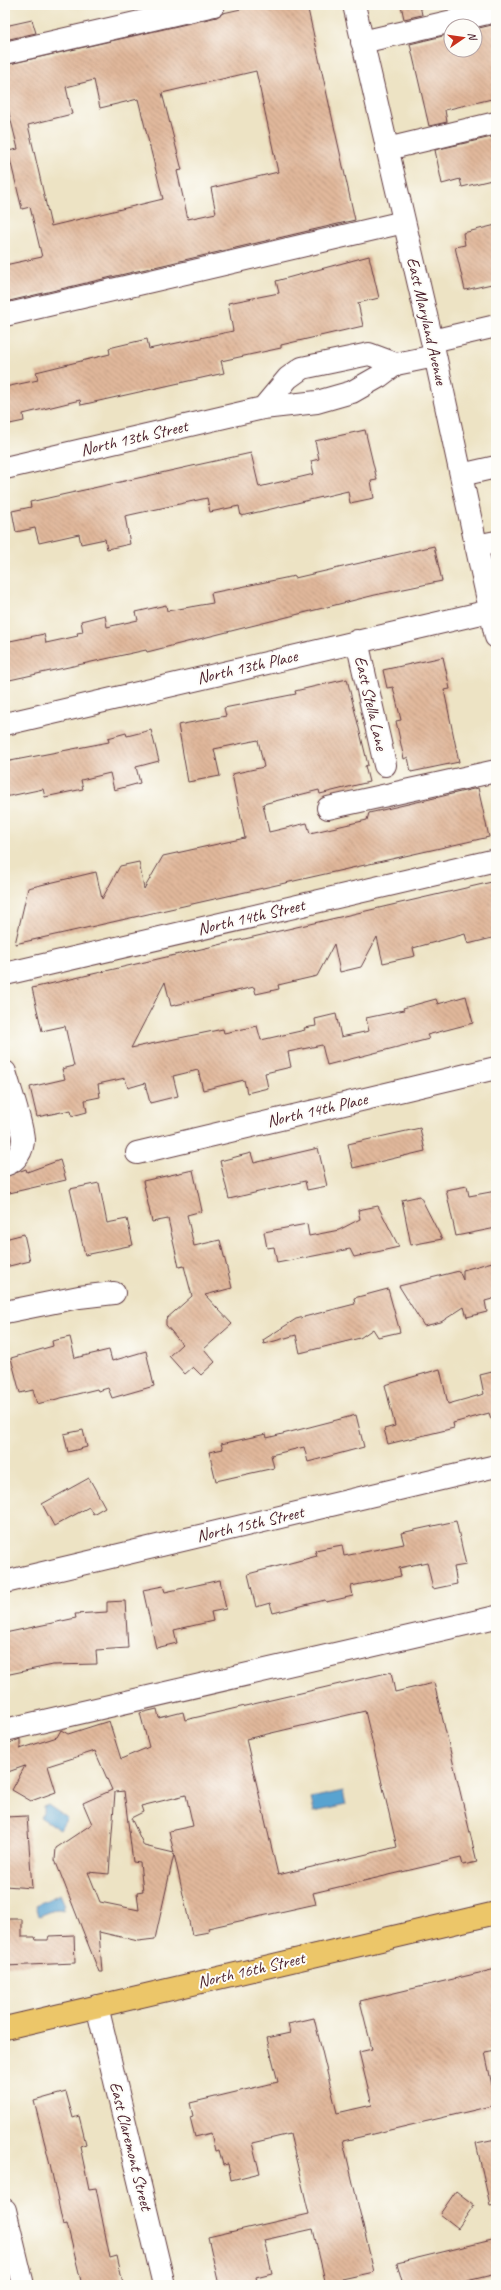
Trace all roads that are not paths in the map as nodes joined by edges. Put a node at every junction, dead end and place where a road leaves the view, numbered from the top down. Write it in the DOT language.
graph roads {
  1 [pos="214,5"];
  2 [pos="354,5"];
  3 [pos="496,12"];
  4 [pos="362,42"];
  5 [pos="5,53"];
  6 [pos="496,123"];
  7 [pos="387,149"];
  8 [pos="404,222"];
  9 [pos="5,314"];
  10 [pos="496,326"];
  11 [pos="434,348"];
  12 [pos="396,364"];
  13 [pos="263,408"];
  14 [pos="496,467"];
  15 [pos="5,468"];
  16 [pos="461,475"];
  17 [pos="486,544"];
  18 [pos="490,611"];
  19 [pos="496,637"];
  20 [pos="357,641"];
  21 [pos="5,724"];
  22 [pos="385,765"];
  23 [pos="496,771"];
  24 [pos="328,808"];
  25 [pos="496,860"];
  26 [pos="5,974"];
  27 [pos="496,1068"];
  28 [pos="5,1072"];
  29 [pos="137,1153"];
  30 [pos="5,1165"];
  31 [pos="114,1293"];
  32 [pos="5,1312"];
  33 [pos="496,1466"];
  34 [pos="5,1582"];
  35 [pos="496,1617"];
  36 [pos="5,1730"];
  37 [pos="496,1913"];
  38 [pos="97,2006"];
  39 [pos="5,2028"];
  40 [pos="5,2210"];
  41 [pos="23,2285"];
  42 [pos="164,2285"];
  1 -- 5 [label="street"];
  2 -- 4 [label="street, East Maryland Avenue"];
  3 -- 4 [label="street"];
  4 -- 7 [label="street, East Maryland Avenue"];
  6 -- 7 [label="street"];
  7 -- 8 [label="street, East Maryland Avenue"];
  8 -- 9 [label="street"];
  8 -- 11 [label="street, East Maryland Avenue"];
  10 -- 11 [label="street, North 13th Street"];
  11 -- 12 [label="street, North 13th Street"];
  11 -- 16 [label="street, East Maryland Avenue"];
  12 -- 13 [label="street, North 13th Street"];
  12 -- 13 [label="street"];
  13 -- 15 [label="street, North 13th Street"];
  14 -- 16 [label="street"];
  16 -- 17 [label="street, East Maryland Avenue"];
  17 -- 18 [label="street, East Maryland Avenue"];
  18 -- 19 [label="street, East Maryland Avenue"];
  18 -- 20 [label="street, North 13th Place"];
  20 -- 21 [label="street, North 13th Place"];
  20 -- 22 [label="street, East Stella Lane"];
  23 -- 24 [label="street"];
  25 -- 26 [label="street, North 14th Street"];
  27 -- 29 [label="street, North 14th Place"];
  28 -- 30 [label="street"];
  31 -- 32 [label="street"];
  33 -- 34 [label="street, North 15th Street"];
  35 -- 36 [label="street"];
  37 -- 38 [label="main road, North 16th Street"];
  38 -- 39 [label="main road, North 16th Street"];
  38 -- 42 [label="street, East Claremont Street"];
  40 -- 41 [label="street"];
}
